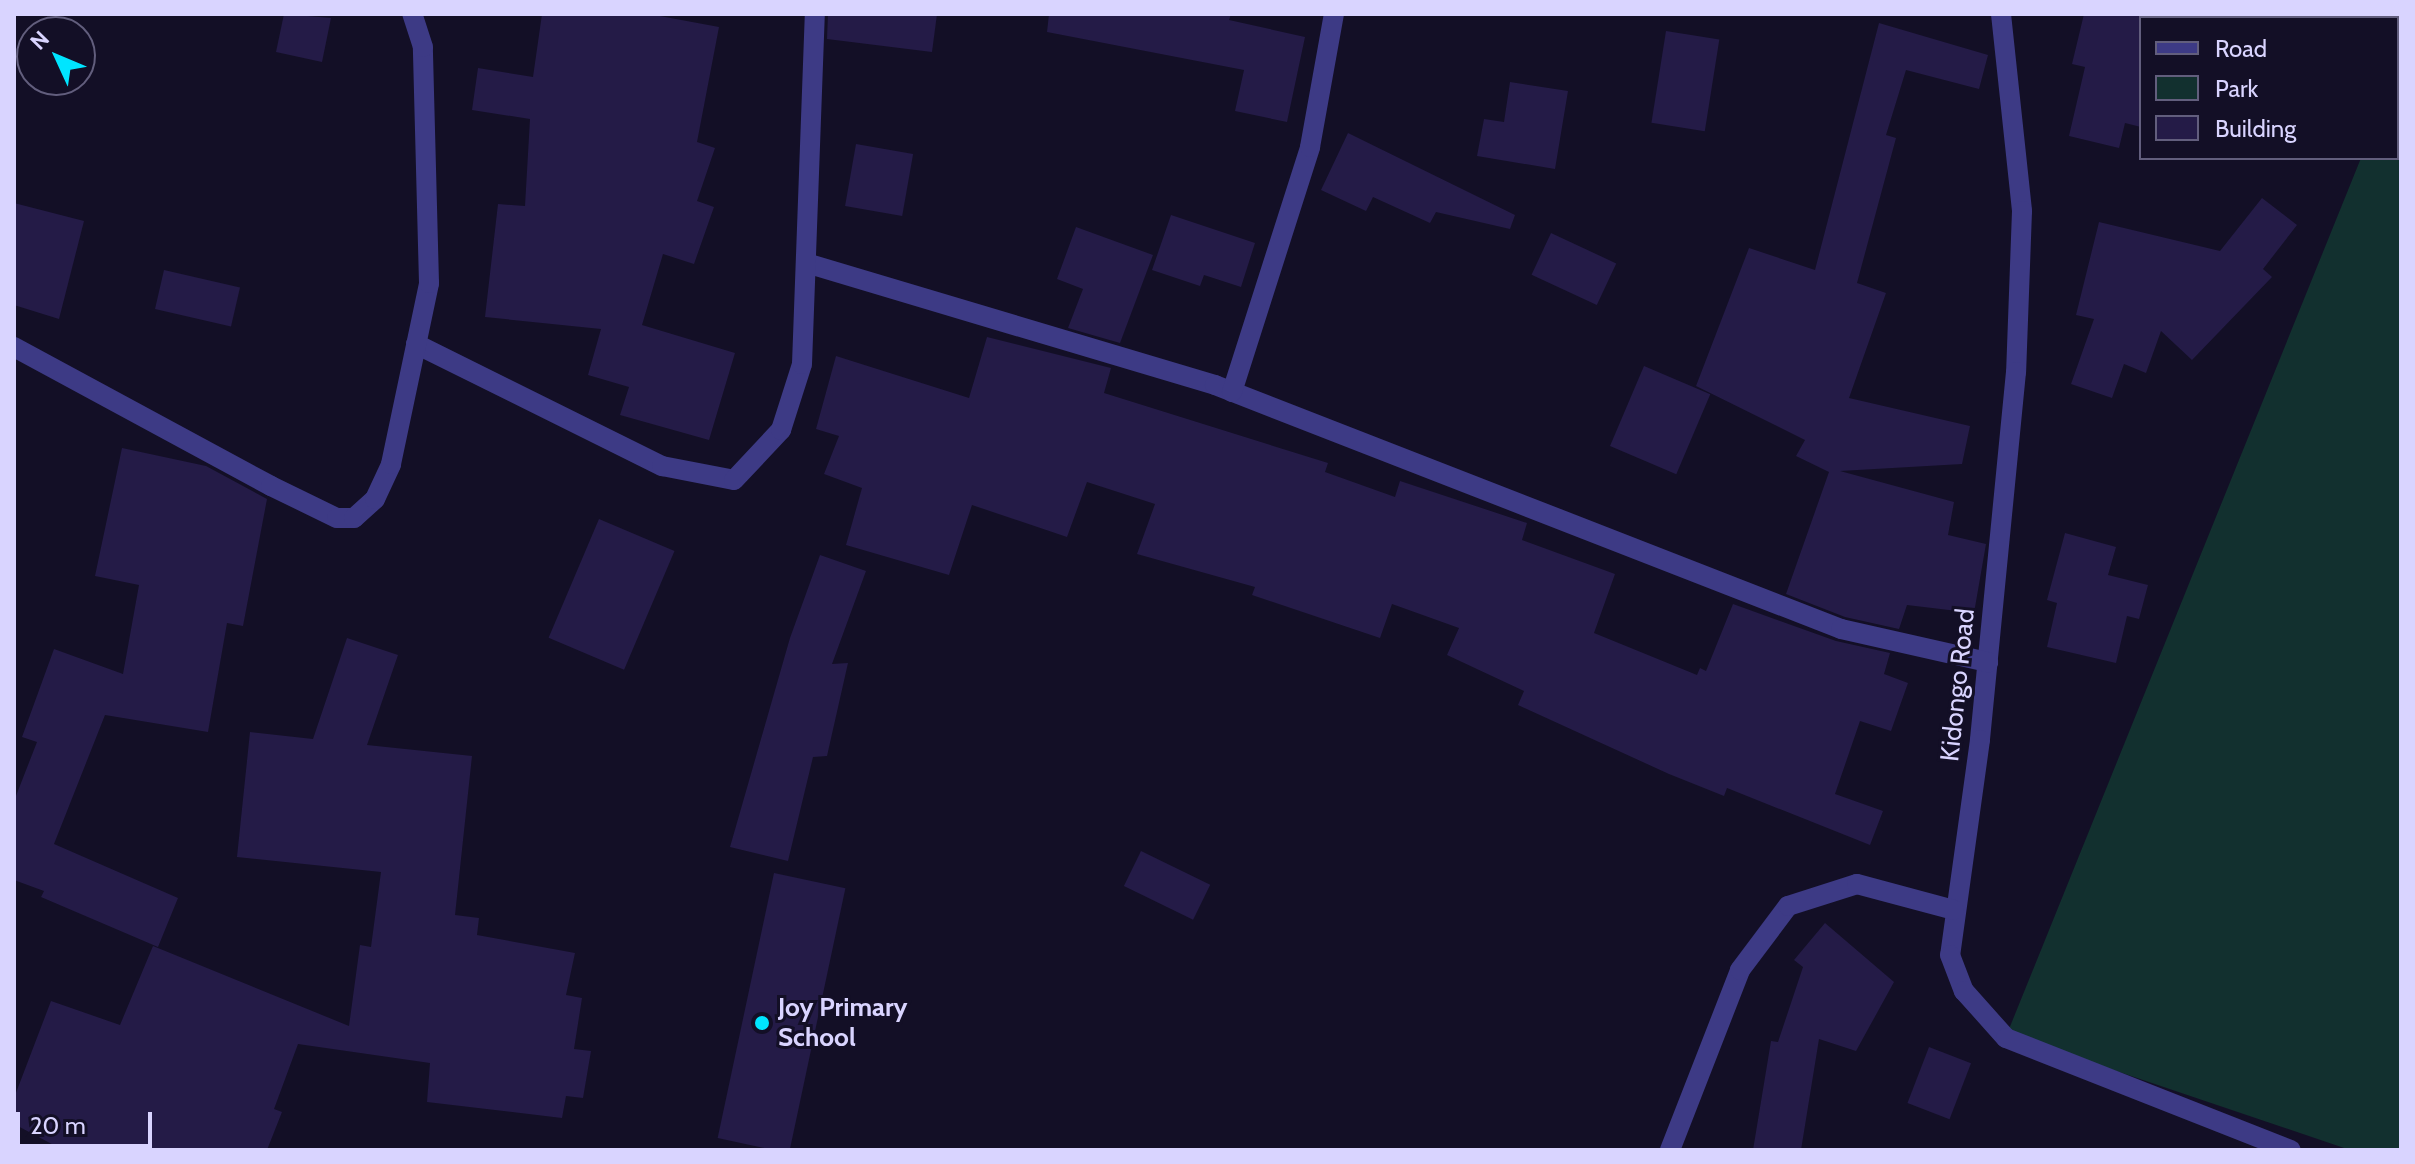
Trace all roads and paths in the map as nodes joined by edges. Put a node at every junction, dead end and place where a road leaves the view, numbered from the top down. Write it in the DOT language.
graph roads {
  1 [pos="412,14"];
  2 [pos="815,14"];
  3 [pos="1334,14"];
  4 [pos="2001,14"];
  5 [pos="806,263"];
  6 [pos="416,344"];
  7 [pos="14,347"];
  8 [pos="1232,392"];
  9 [pos="1988,662"];
  10 [pos="1954,910"];
  11 [pos="1670,1150"];
  12 [pos="2291,1150"];
  1 -- 6 [label="street"];
  2 -- 5 [label="street"];
  3 -- 8 [label="street"];
  4 -- 9 [label="street, Kidongo Road"];
  5 -- 6 [label="street"];
  5 -- 8 [label="street"];
  6 -- 7 [label="street"];
  8 -- 9 [label="street"];
  9 -- 10 [label="street, Kidongo Road"];
  10 -- 11 [label="street"];
  10 -- 12 [label="street, Kidongo Road"];
}
